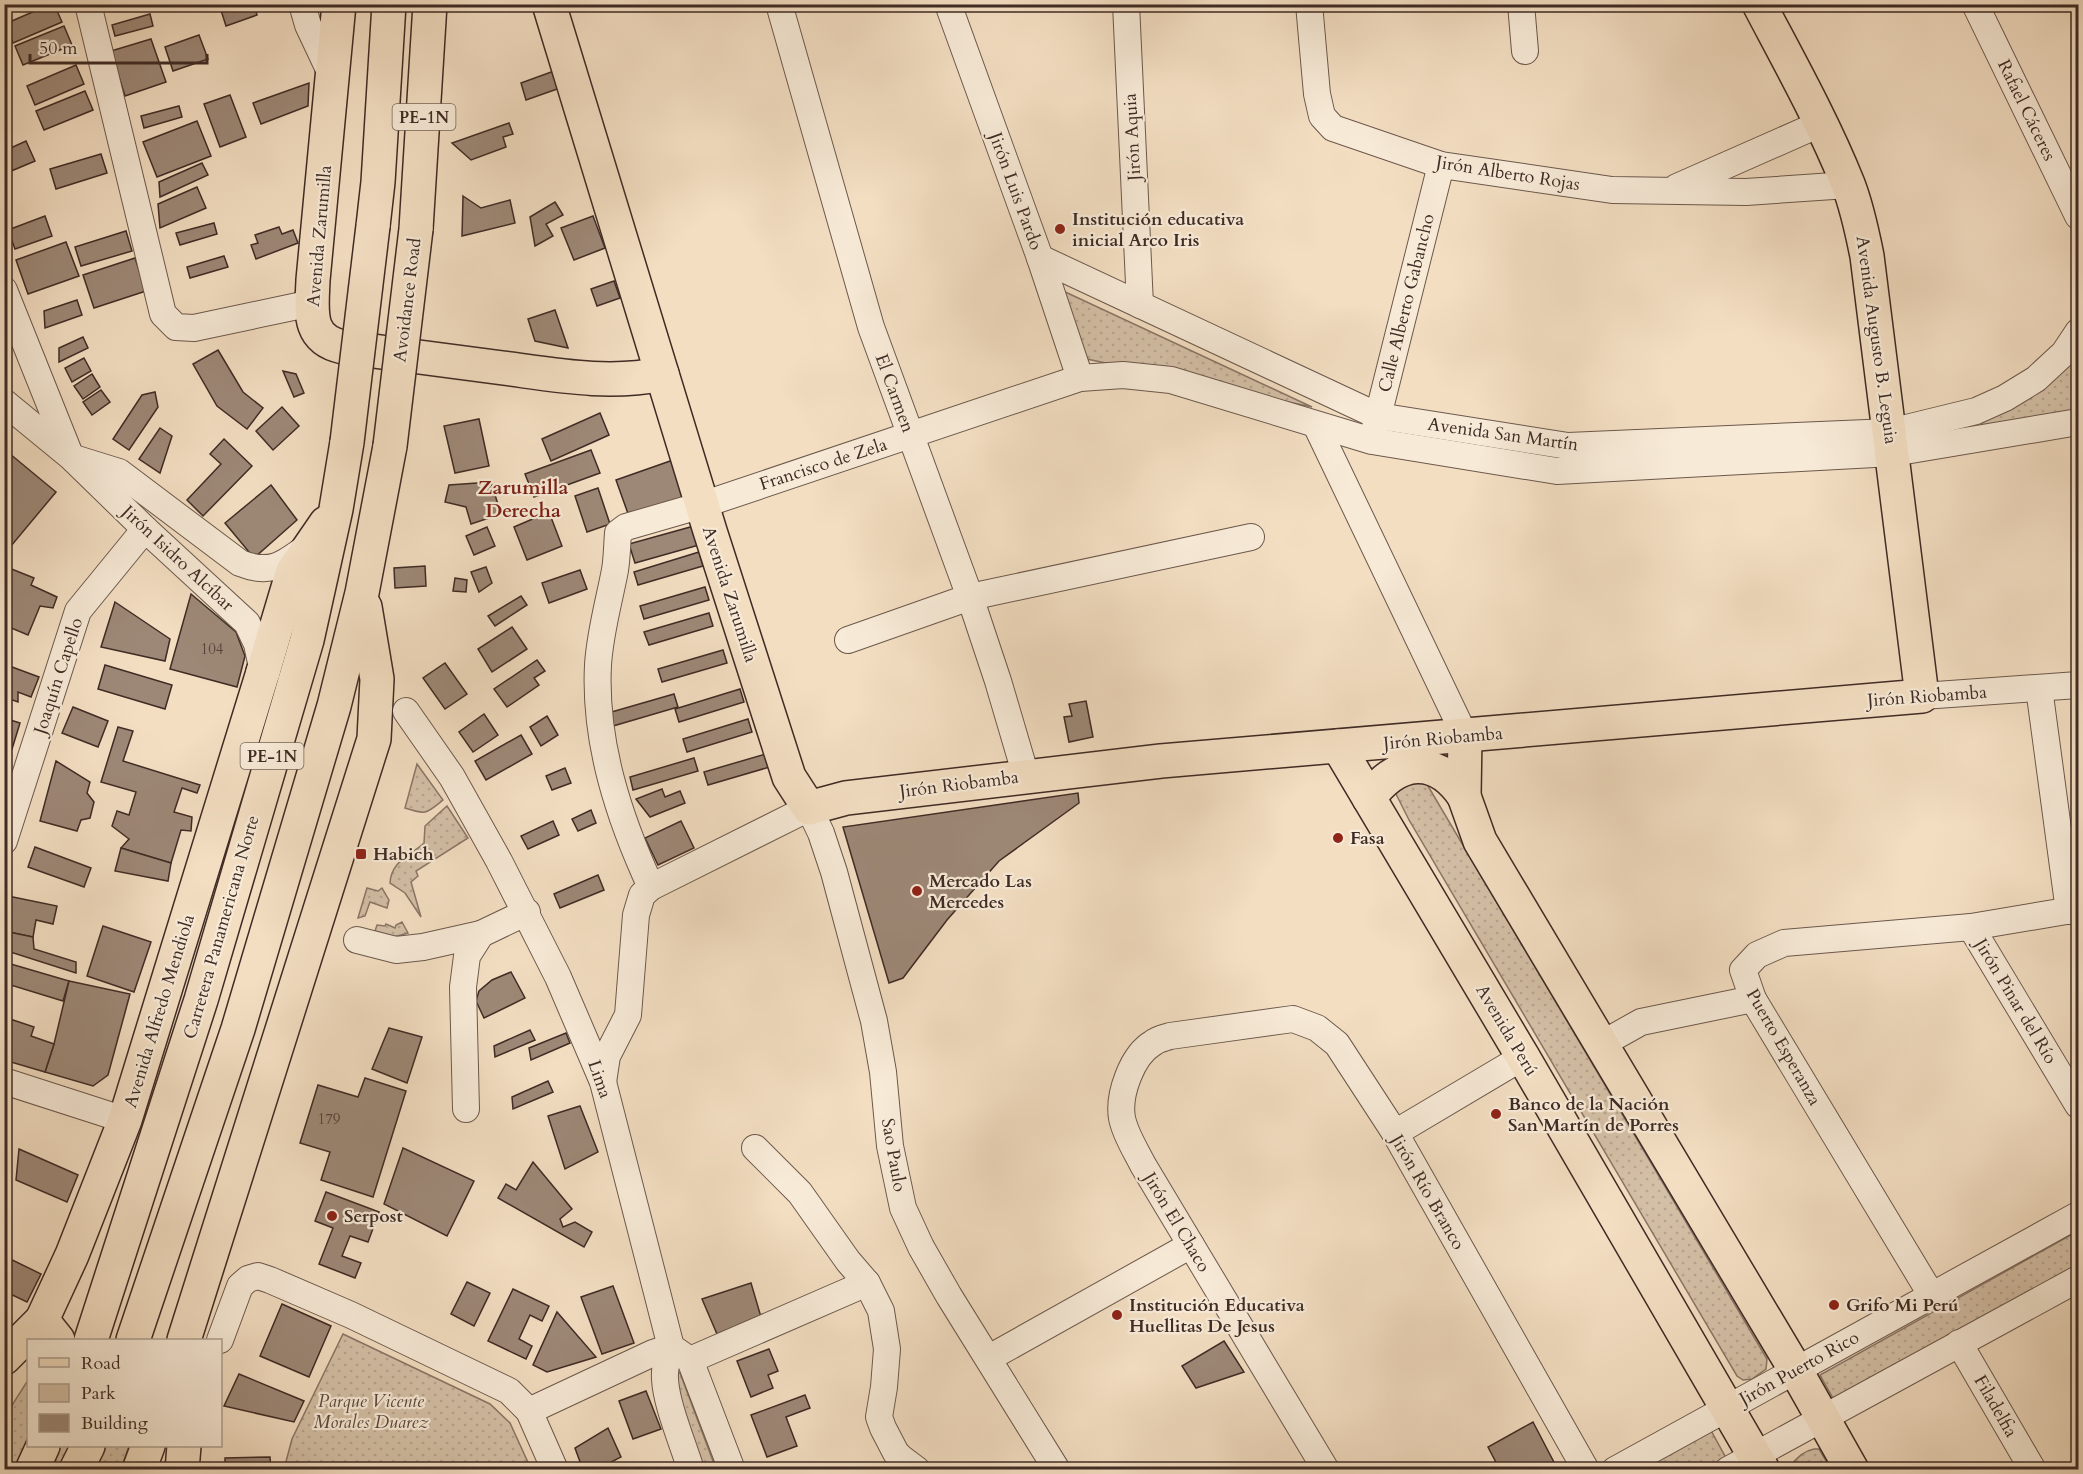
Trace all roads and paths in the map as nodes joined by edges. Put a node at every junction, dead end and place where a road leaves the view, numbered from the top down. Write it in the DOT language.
graph roads {
  1 [pos="88,4"];
  2 [pos="302,4"];
  3 [pos="339,4"];
  4 [pos="389,4"];
  5 [pos="430,4"];
  6 [pos="549,4"];
  7 [pos="779,4"];
  8 [pos="948,4"];
  9 [pos="1126,4"];
  10 [pos="1309,4"];
  11 [pos="1521,4"];
  12 [pos="1759,4"];
  13 [pos="1975,4"];
  14 [pos="1525,51"];
  15 [pos="333,78"];
  16 [pos="1822,123"];
  17 [pos="1441,165"];
  18 [pos="1848,185"];
  19 [pos="1668,191"];
  20 [pos="2077,208"];
  21 [pos="1040,258"];
  22 [pos="4,290"];
  23 [pos="312,303"];
  24 [pos="1140,305"];
  25 [pos="2079,332"];
  26 [pos="662,374"];
  27 [pos="1080,378"];
  28 [pos="4,402"];
  29 [pos="1378,416"];
  30 [pos="2079,422"];
  31 [pos="1316,425"];
  32 [pos="910,435"];
  33 [pos="1372,441"];
  34 [pos="1891,443"];
  35 [pos="71,457"];
  36 [pos="702,505"];
  37 [pos="336,509"];
  38 [pos="145,529"];
  39 [pos="1251,537"];
  40 [pos="313,542"];
  41 [pos="362,593"];
  42 [pos="970,597"];
  43 [pos="848,640"];
  44 [pos="263,672"];
  45 [pos="2079,685"];
  46 [pos="2039,688"];
  47 [pos="1922,696"];
  48 [pos="406,711"];
  49 [pos="1465,736"];
  50 [pos="1338,746"];
  51 [pos="1026,776"];
  52 [pos="1464,796"];
  53 [pos="1369,798"];
  54 [pos="809,808"];
  55 [pos="4,841"];
  56 [pos="651,887"];
  57 [pos="2074,910"];
  58 [pos="527,912"];
  59 [pos="1971,927"];
  60 [pos="481,934"];
  61 [pos="357,940"];
  62 [pos="1753,999"];
  63 [pos="1200,1032"];
  64 [pos="1600,1045"];
  65 [pos="1523,1057"];
  66 [pos="4,1081"];
  67 [pos="603,1082"];
  68 [pos="2079,1105"];
  69 [pos="465,1109"];
  70 [pos="125,1120"];
  71 [pos="1395,1133"];
  72 [pos="755,1148"];
  73 [pos="2079,1215"];
  74 [pos="1191,1245"];
  75 [pos="2079,1279"];
  76 [pos="867,1283"];
  77 [pos="1932,1296"];
  78 [pos="39,1336"];
  79 [pos="92,1339"];
  80 [pos="134,1339"];
  81 [pos="185,1339"];
  82 [pos="221,1339"];
  83 [pos="1959,1343"];
  84 [pos="27,1344"];
  85 [pos="27,1351"];
  86 [pos="681,1353"];
  87 [pos="4,1358"];
  88 [pos="989,1358"];
  89 [pos="1795,1369"];
  90 [pos="4,1379"];
  91 [pos="1728,1408"];
  92 [pos="529,1411"];
  93 [pos="1822,1418"];
  94 [pos="43,1447"];
  95 [pos="88,1447"];
  96 [pos="148,1447"];
  97 [pos="184,1447"];
  98 [pos="1748,1465"];
  99 [pos="32,1470"];
  100 [pos="76,1470"];
  101 [pos="139,1470"];
  102 [pos="182,1470"];
  103 [pos="555,1470"];
  104 [pos="691,1470"];
  105 [pos="732,1470"];
  106 [pos="917,1470"];
  107 [pos="1057,1470"];
  108 [pos="1326,1470"];
  109 [pos="1586,1470"];
  110 [pos="1615,1470"];
  111 [pos="1852,1470"];
  112 [pos="2033,1470"];
  1 -- 23 [label="street"];
  2 -- 15 [label="street"];
  3 -- 15 [label="main road, Avenida Zarumilla"];
  4 -- 37 [label="main road, PE-1N, bridge"];
  5 -- 41 [label="main road, Avoidance Road / PE-1N, bridge"];
  6 -- 26 [label="main road, Avenida Zarumilla"];
  7 -- 32 [label="street, El Carmen"];
  8 -- 21 [label="street, Jirón Luis Pardo"];
  9 -- 24 [label="street, Jirón Aquia"];
  10 -- 17 [label="street, Jirón Alberto Rojas"];
  11 -- 14 [label="street"];
  12 -- 16 [label="main road, Avenida Augusto B. Leguia"];
  13 -- 20 [label="street, Rafael Cáceres"];
  15 -- 23 [label="main road, Avenida Zarumilla"];
  16 -- 18 [label="main road, Avenida Augusto B. Leguia"];
  16 -- 19 [label="street, Jirón Alberto Rojas"];
  17 -- 19 [label="street, Jirón Alberto Rojas"];
  17 -- 29 [label="street, Calle Alberto Gabancho"];
  18 -- 19 [label="street, Jirón Alberto Rojas"];
  18 -- 34 [label="main road, Avenida Augusto B. Leguia"];
  21 -- 24 [label="street, Avenida San Martín"];
  21 -- 27 [label="street, Jirón Luis Pardo"];
  22 -- 35 [label="street"];
  23 -- 26 [label="main road, Avenida Zarumilla"];
  24 -- 29 [label="street, Avenida San Martín"];
  25 -- 34 [label="street, Avenida San Martín"];
  26 -- 36 [label="main road, Avenida Zarumilla"];
  27 -- 31 [label="street, Avenida San Martín"];
  27 -- 32 [label="street, Francisco de Zela"];
  28 -- 35 [label="street, Jirón Isidro Alcíbar"];
  29 -- 33 [label="street, Calle Alberto Gabancho"];
  29 -- 34 [label="street, Avenida San Martín"];
  30 -- 34 [label="street, Avenida San Martín"];
  31 -- 33 [label="street, Avenida San Martín"];
  31 -- 49 [label="street"];
  32 -- 36 [label="street, Francisco de Zela"];
  32 -- 42 [label="street, El Carmen"];
  33 -- 34 [label="street, Avenida San Martín"];
  34 -- 47 [label="main road, Avenida Augusto B. Leguia"];
  35 -- 38 [label="street, Jirón Isidro Alcíbar"];
  35 -- 40 [label="street, Jirón Isidro Alcíbar"];
  36 -- 54 [label="main road, Avenida Zarumilla"];
  36 -- 56 [label="street, Francisco de Zela"];
  37 -- 40 [label="main road, Avenida Alfredo Mendiola"];
  37 -- 79 [label="main road, Carretera Panamericana Norte / PE-1N"];
  38 -- 44 [label="street, Jirón Isidro Alcíbar"];
  38 -- 55 [label="street, Joaquín Capello"];
  39 -- 42 [label="street"];
  40 -- 44 [label="main road, Avenida Alfredo Mendiola"];
  41 -- 80 [label="main road, PE-1N"];
  41 -- 81 [label="main road"];
  42 -- 43 [label="street"];
  42 -- 51 [label="street, El Carmen"];
  44 -- 70 [label="main road, Avenida Alfredo Mendiola"];
  45 -- 46 [label="street, Jirón Riobamba"];
  46 -- 47 [label="street, Jirón Riobamba"];
  46 -- 57 [label="street"];
  47 -- 49 [label="main road, Jirón Riobamba"];
  48 -- 58 [label="street, Lima"];
  49 -- 50 [label="main road, Jirón Riobamba"];
  49 -- 52 [label="main road"];
  50 -- 51 [label="main road, Jirón Riobamba"];
  50 -- 53 [label="main road, Avenida Perú"];
  51 -- 54 [label="main road, Jirón Riobamba"];
  52 -- 53 [label="main road"];
  52 -- 64 [label="main road"];
  53 -- 65 [label="main road, Avenida Perú"];
  54 -- 56 [label="street"];
  54 -- 88 [label="street, Sao Paulo"];
  56 -- 67 [label="street"];
  57 -- 59 [label="street, Puerto Esperanza"];
  58 -- 60 [label="street"];
  58 -- 67 [label="street, Lima"];
  59 -- 62 [label="street, Puerto Esperanza"];
  59 -- 68 [label="street, Jirón Pinar del Río"];
  60 -- 61 [label="street"];
  60 -- 69 [label="street"];
  62 -- 64 [label="street"];
  62 -- 77 [label="street, Puerto Esperanza"];
  63 -- 71 [label="street, Jirón Río Branco"];
  63 -- 74 [label="street, Jirón El Chaco"];
  64 -- 89 [label="main road"];
  65 -- 71 [label="street"];
  65 -- 91 [label="main road, Avenida Perú"];
  66 -- 70 [label="street"];
  67 -- 86 [label="street, Lima"];
  70 -- 78 [label="main road, Avenida Alfredo Mendiola"];
  71 -- 109 [label="street, Jirón Río Branco"];
  72 -- 76 [label="street"];
  73 -- 77 [label="street, Jirón Puerto Rico"];
  74 -- 88 [label="street"];
  74 -- 108 [label="street, Jirón El Chaco"];
  75 -- 83 [label="street"];
  76 -- 86 [label="street"];
  76 -- 106 [label="street"];
  77 -- 89 [label="street, Jirón Puerto Rico"];
  82 -- 92 [label="street"];
  83 -- 93 [label="street"];
  83 -- 112 [label="street, Filadelfia"];
  84 -- 87 [label="main road"];
  85 -- 90 [label="main road, Avenida Alfredo Mendiola"];
  86 -- 92 [label="street"];
  86 -- 104 [label="street"];
  86 -- 105 [label="street, Lima"];
  88 -- 107 [label="street, Sao Paulo"];
  89 -- 91 [label="street, Jirón Puerto Rico"];
  89 -- 93 [label="main road"];
  91 -- 98 [label="main road, Avenida Perú"];
  91 -- 110 [label="street, Jirón Puerto Rico"];
  92 -- 103 [label="street"];
  93 -- 98 [label="street"];
  93 -- 111 [label="main road"];
  94 -- 99 [label="main road"];
  95 -- 100 [label="main road"];
  96 -- 101 [label="main road"];
  97 -- 102 [label="main road"];
}
